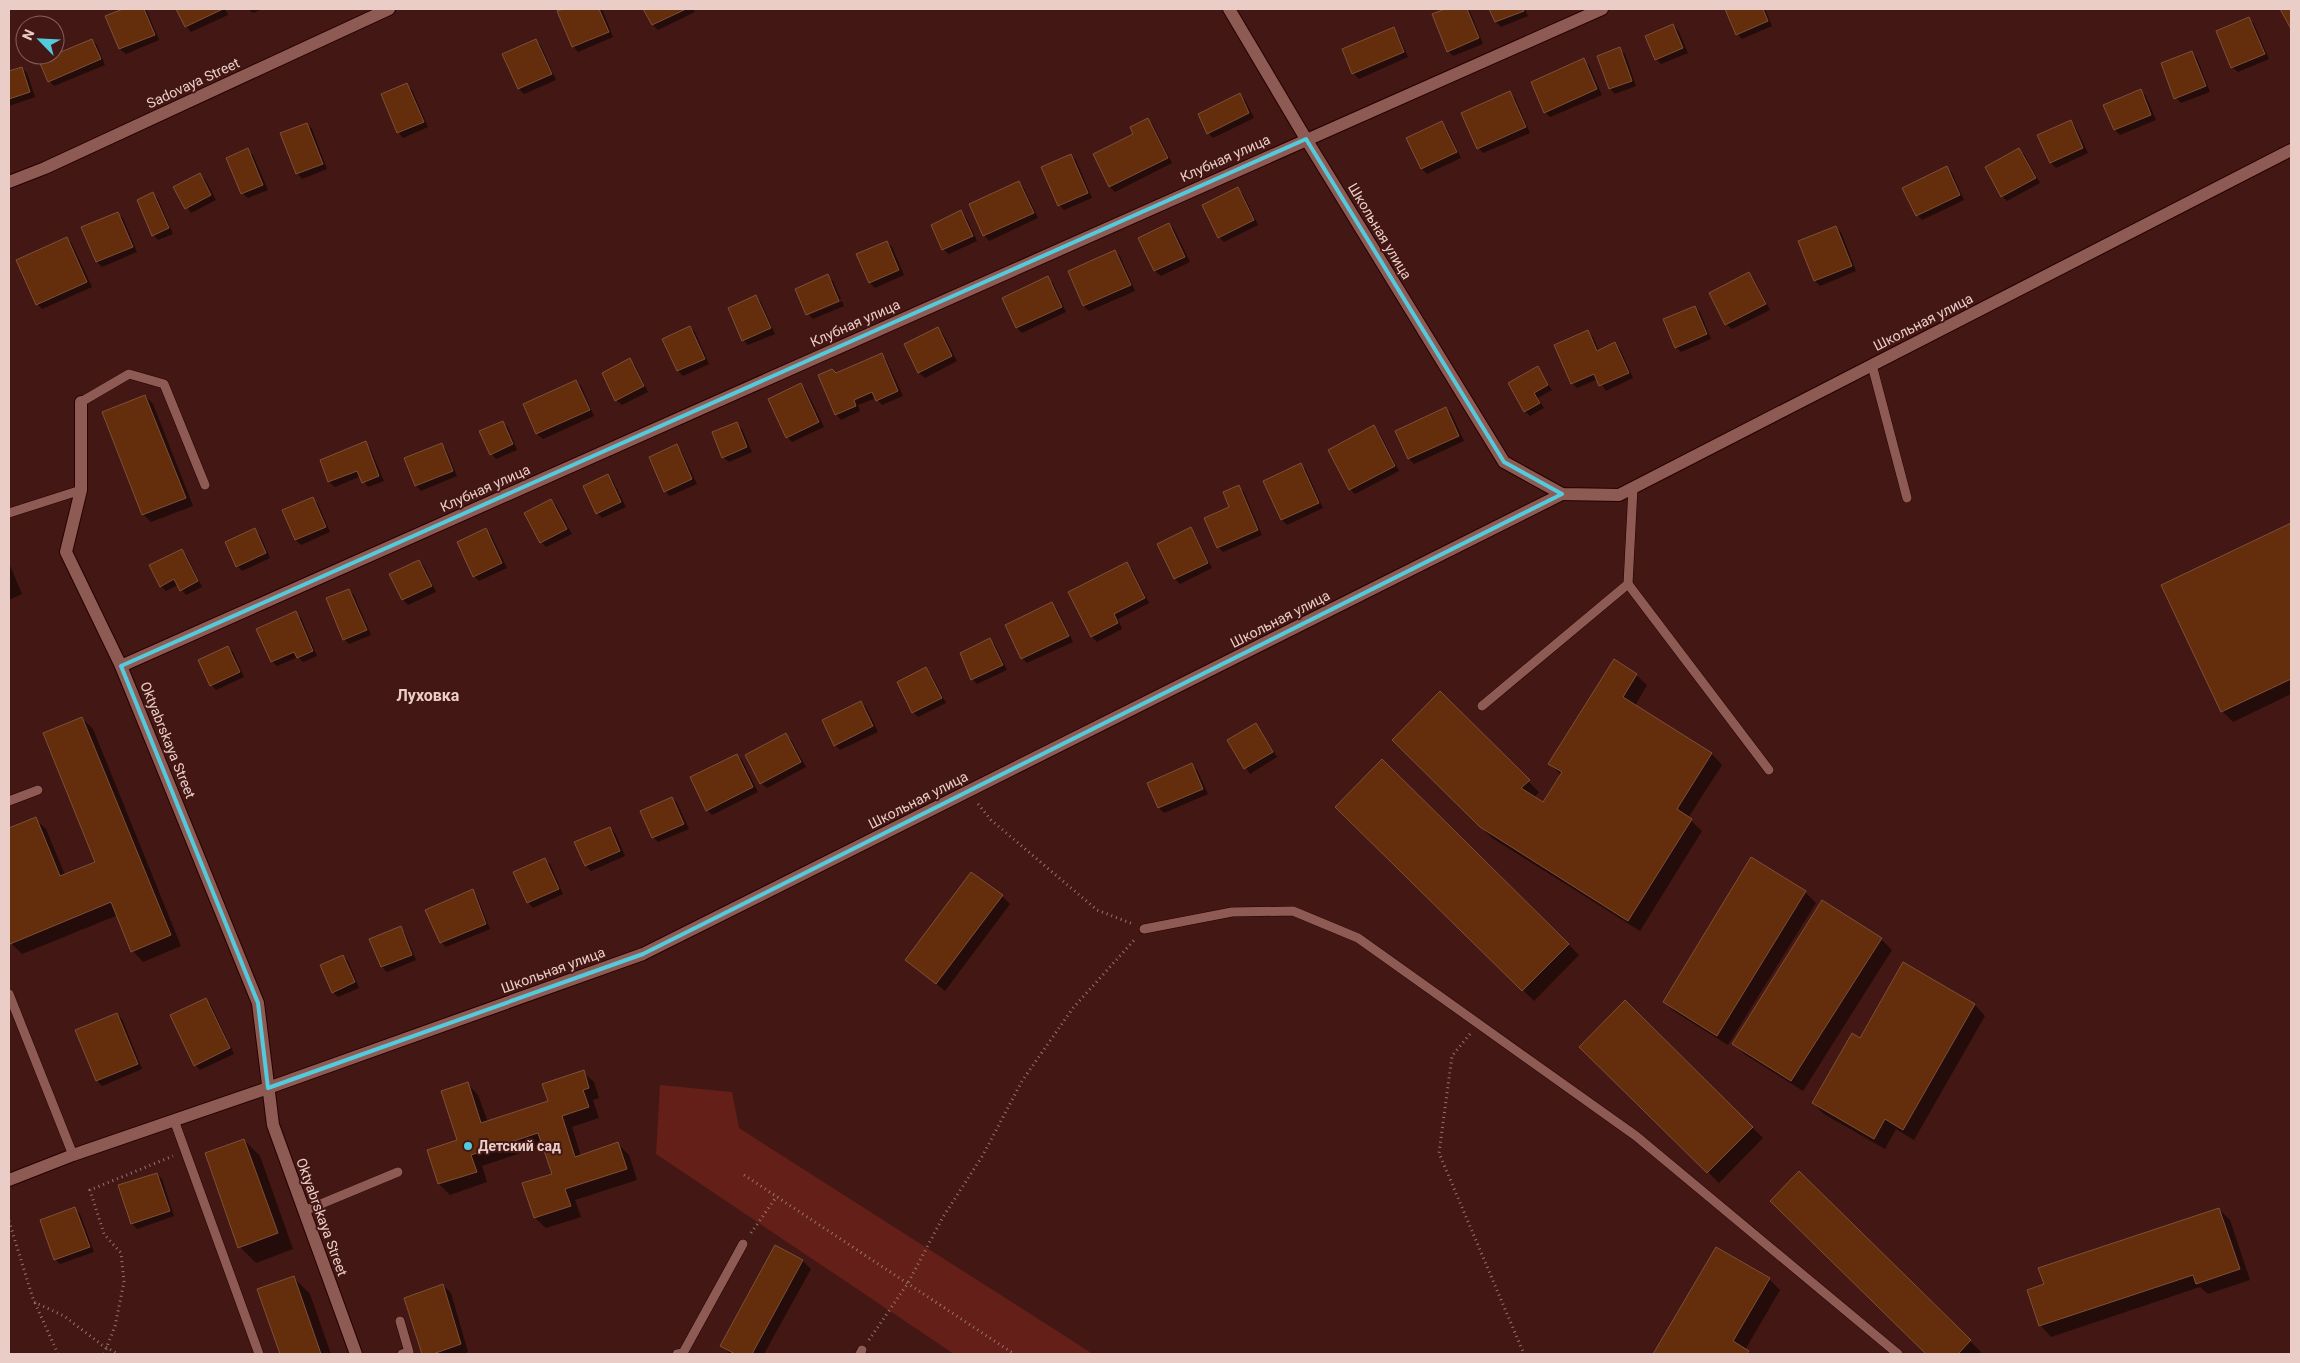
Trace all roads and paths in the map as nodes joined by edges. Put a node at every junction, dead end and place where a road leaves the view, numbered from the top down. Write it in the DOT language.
graph roads {
  1 [pos="389,9"];
  2 [pos="1229,9"];
  3 [pos="1602,9"];
  4 [pos="1306,139"];
  5 [pos="2291,150"];
  6 [pos="9,182"];
  7 [pos="1872,365"];
  8 [pos="81,402"];
  9 [pos="204,485"];
  10 [pos="1634,488"];
  11 [pos="81,490"];
  12 [pos="1562,494"];
  13 [pos="1907,498"];
  14 [pos="9,513"];
  15 [pos="1628,584"];
  16 [pos="121,666"];
  17 [pos="1482,706"];
  18 [pos="1769,770"];
  19 [pos="38,790"];
  20 [pos="968,791"];
  21 [pos="9,801"];
  22 [pos="1144,928"];
  23 [pos="9,994"];
  24 [pos="1479,1024"];
  25 [pos="268,1088"];
  26 [pos="174,1120"];
  27 [pos="185,1150"];
  28 [pos="73,1155"];
  29 [pos="398,1172"];
  30 [pos="744,1175"];
  31 [pos="9,1180"];
  32 [pos="776,1196"];
  33 [pos="304,1211"];
  34 [pos="9,1221"];
  35 [pos="744,1244"];
  36 [pos="908,1283"];
  37 [pos="34,1302"];
  38 [pos="400,1321"];
  39 [pos="107,1348"];
  40 [pos="861,1352"];
  41 [pos="58,1354"];
  42 [pos="104,1354"];
  43 [pos="118,1354"];
  44 [pos="259,1354"];
  45 [pos="356,1354"];
  46 [pos="402,1354"];
  47 [pos="677,1354"];
  48 [pos="1014,1354"];
  49 [pos="1524,1354"];
  50 [pos="1898,1354"];
  1 -- 6 [label="street, Sadovaya Street"];
  2 -- 4 [label="street, Школьная улица"];
  3 -- 4 [label="street, Клубная улица"];
  4 -- 12 [label="street, Школьная улица"];
  4 -- 16 [label="street, Клубная улица"];
  5 -- 7 [label="street, Школьная улица"];
  7 -- 10 [label="street, Школьная улица"];
  7 -- 13 [label="lane"];
  8 -- 9 [label="lane"];
  8 -- 11 [label="street, Oktyabrskaya Street"];
  10 -- 12 [label="street, Школьная улица"];
  10 -- 15 [label="lane"];
  11 -- 14 [label="lane"];
  11 -- 16 [label="street, Oktyabrskaya Street"];
  12 -- 20 [label="street, Школьная улица"];
  15 -- 17 [label="lane"];
  15 -- 18 [label="lane"];
  16 -- 25 [label="street, Oktyabrskaya Street"];
  19 -- 21 [label="lane"];
  20 -- 22 [label="path"];
  20 -- 25 [label="street, Школьная улица"];
  22 -- 24 [label="lane"];
  22 -- 36 [label="path"];
  23 -- 28 [label="lane"];
  24 -- 49 [label="path"];
  24 -- 50 [label="lane"];
  25 -- 26 [label="street"];
  25 -- 33 [label="street, Oktyabrskaya Street"];
  26 -- 27 [label="lane"];
  26 -- 28 [label="street"];
  27 -- 39 [label="path"];
  27 -- 44 [label="lane"];
  28 -- 31 [label="street"];
  29 -- 33 [label="lane"];
  30 -- 32 [label="path"];
  32 -- 35 [label="path"];
  32 -- 36 [label="path"];
  33 -- 45 [label="street, Oktyabrskaya Street"];
  34 -- 37 [label="path"];
  35 -- 47 [label="lane"];
  36 -- 40 [label="path"];
  36 -- 48 [label="path"];
  37 -- 39 [label="path"];
  37 -- 41 [label="path"];
  38 -- 46 [label="lane"];
  39 -- 42 [label="path"];
  39 -- 43 [label="path"];
}
